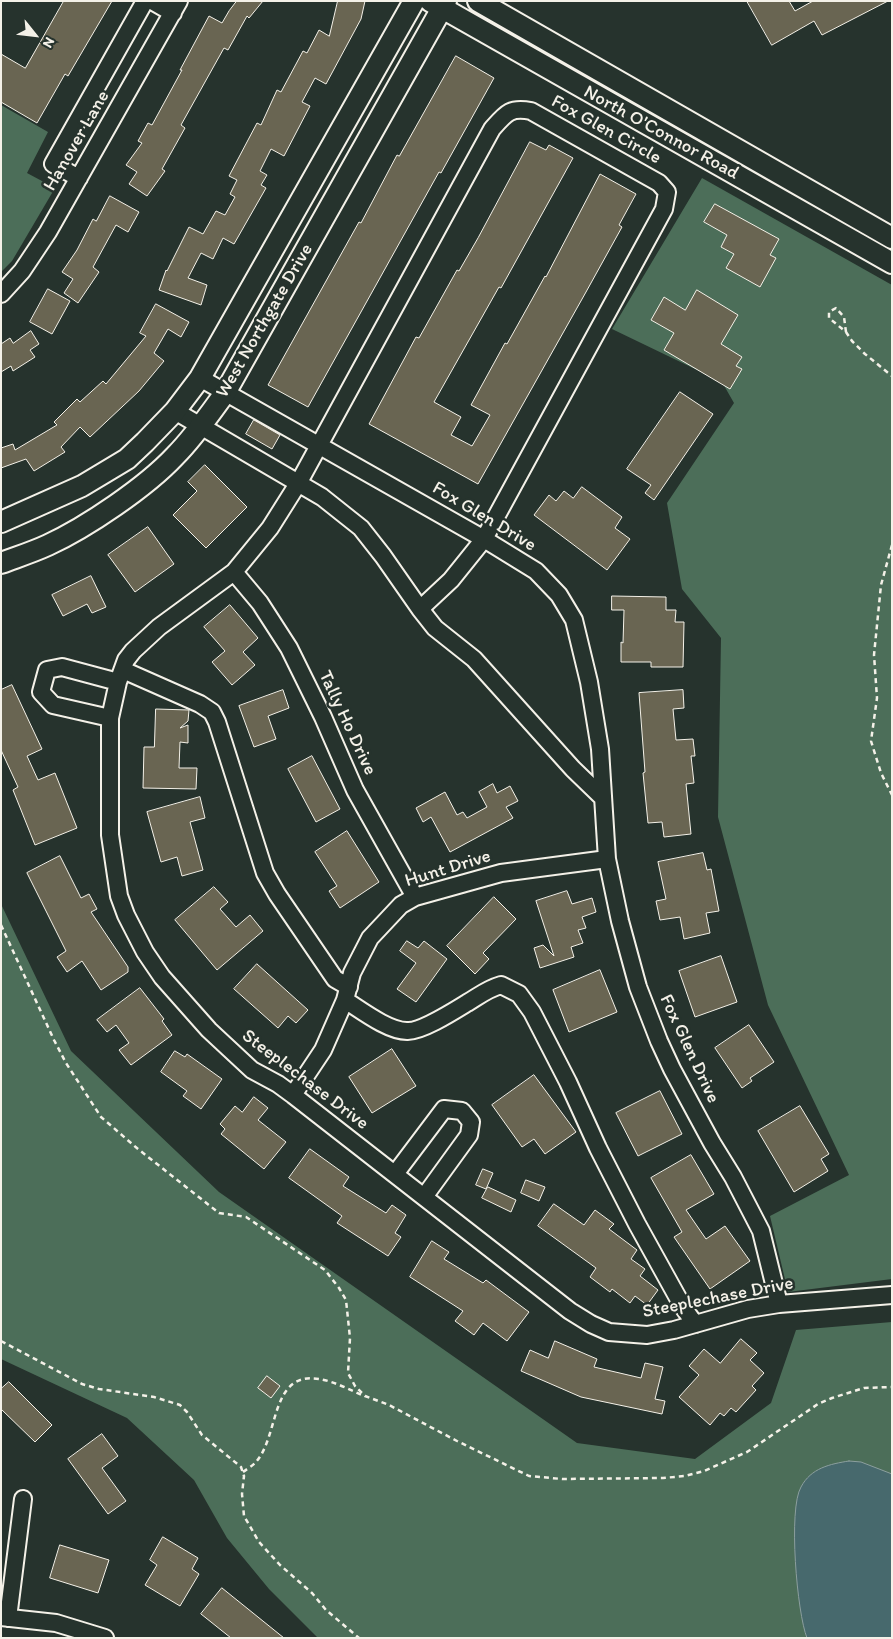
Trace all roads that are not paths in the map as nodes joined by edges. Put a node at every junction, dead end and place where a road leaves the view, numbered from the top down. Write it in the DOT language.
graph roads {
  1 [pos="145,1"];
  2 [pos="152,1"];
  3 [pos="414,1"];
  4 [pos="478,1"];
  5 [pos="439,4"];
  6 [pos="176,7"];
  7 [pos="79,178"];
  8 [pos="892,238"];
  9 [pos="892,263"];
  10 [pos="1,294"];
  11 [pos="200,378"];
  12 [pos="225,394"];
  13 [pos="175,411"];
  14 [pos="201,426"];
  15 [pos="319,445"];
  16 [pos="299,482"];
  17 [pos="1,522"];
  18 [pos="484,539"];
  19 [pos="1,563"];
  20 [pos="234,572"];
  21 [pos="420,609"];
  22 [pos="120,676"];
  23 [pos="110,718"];
  24 [pos="603,798"];
  25 [pos="607,860"];
  26 [pos="415,897"];
  27 [pos="347,994"];
  28 [pos="293,1095"];
  29 [pos="395,1174"];
  30 [pos="424,1197"];
  31 [pos="892,1295"];
  32 [pos="779,1304"];
  33 [pos="695,1324"];
  34 [pos="23,1499"];
  35 [pos="5,1618"];
  36 [pos="105,1638"];
  1 -- 7 [label="street"];
  2 -- 6 [label="street"];
  3 -- 11 [label="main road, West Northgate Drive"];
  4 -- 8 [label="main road, North O'Connor Road"];
  5 -- 9 [label="main road, North O'Connor Road"];
  5 -- 12 [label="main road, West Northgate Drive"];
  6 -- 7 [label="street, Hanover Lane"];
  7 -- 10 [label="street, Hanover Lane"];
  11 -- 12 [label="street, Fox Glen Drive"];
  11 -- 13 [label="main road, West Northgate Drive"];
  12 -- 14 [label="main road, West Northgate Drive"];
  12 -- 15 [label="street, Fox Glen Drive"];
  13 -- 14 [label="street"];
  13 -- 17 [label="main road, West Northgate Drive"];
  14 -- 16 [label="street"];
  14 -- 19 [label="main road, West Northgate Drive"];
  15 -- 16 [label="street, Steeplechase Drive"];
  15 -- 18 [label="street, Fox Glen Drive"];
  15 -- 18 [label="street, Fox Glen Circle"];
  16 -- 20 [label="street, Steeplechase Drive"];
  16 -- 21 [label="street"];
  18 -- 21 [label="street, Fox Glen Circle"];
  18 -- 24 [label="street, Fox Glen Drive"];
  20 -- 22 [label="street, Steeplechase Drive"];
  20 -- 26 [label="street, Tally Ho Drive"];
  21 -- 24 [label="street"];
  22 -- 23 [label="street, Steeplechase Drive"];
  22 -- 23 [label="street"];
  22 -- 27 [label="street"];
  23 -- 28 [label="street, Steeplechase Drive"];
  24 -- 25 [label="street, Fox Glen Drive"];
  25 -- 26 [label="street, Hunt Drive"];
  25 -- 32 [label="street, Fox Glen Drive"];
  26 -- 27 [label="street, Hunt Drive"];
  27 -- 28 [label="street, Hunt Drive"];
  27 -- 33 [label="street"];
  28 -- 29 [label="street, Steeplechase Drive"];
  29 -- 30 [label="street, Steeplechase Drive"];
  29 -- 30 [label="street"];
  30 -- 33 [label="street, Steeplechase Drive"];
  31 -- 32 [label="street, Steeplechase Drive"];
  32 -- 33 [label="street, Steeplechase Drive"];
  34 -- 35 [label="street"];
  35 -- 36 [label="street"];
}
